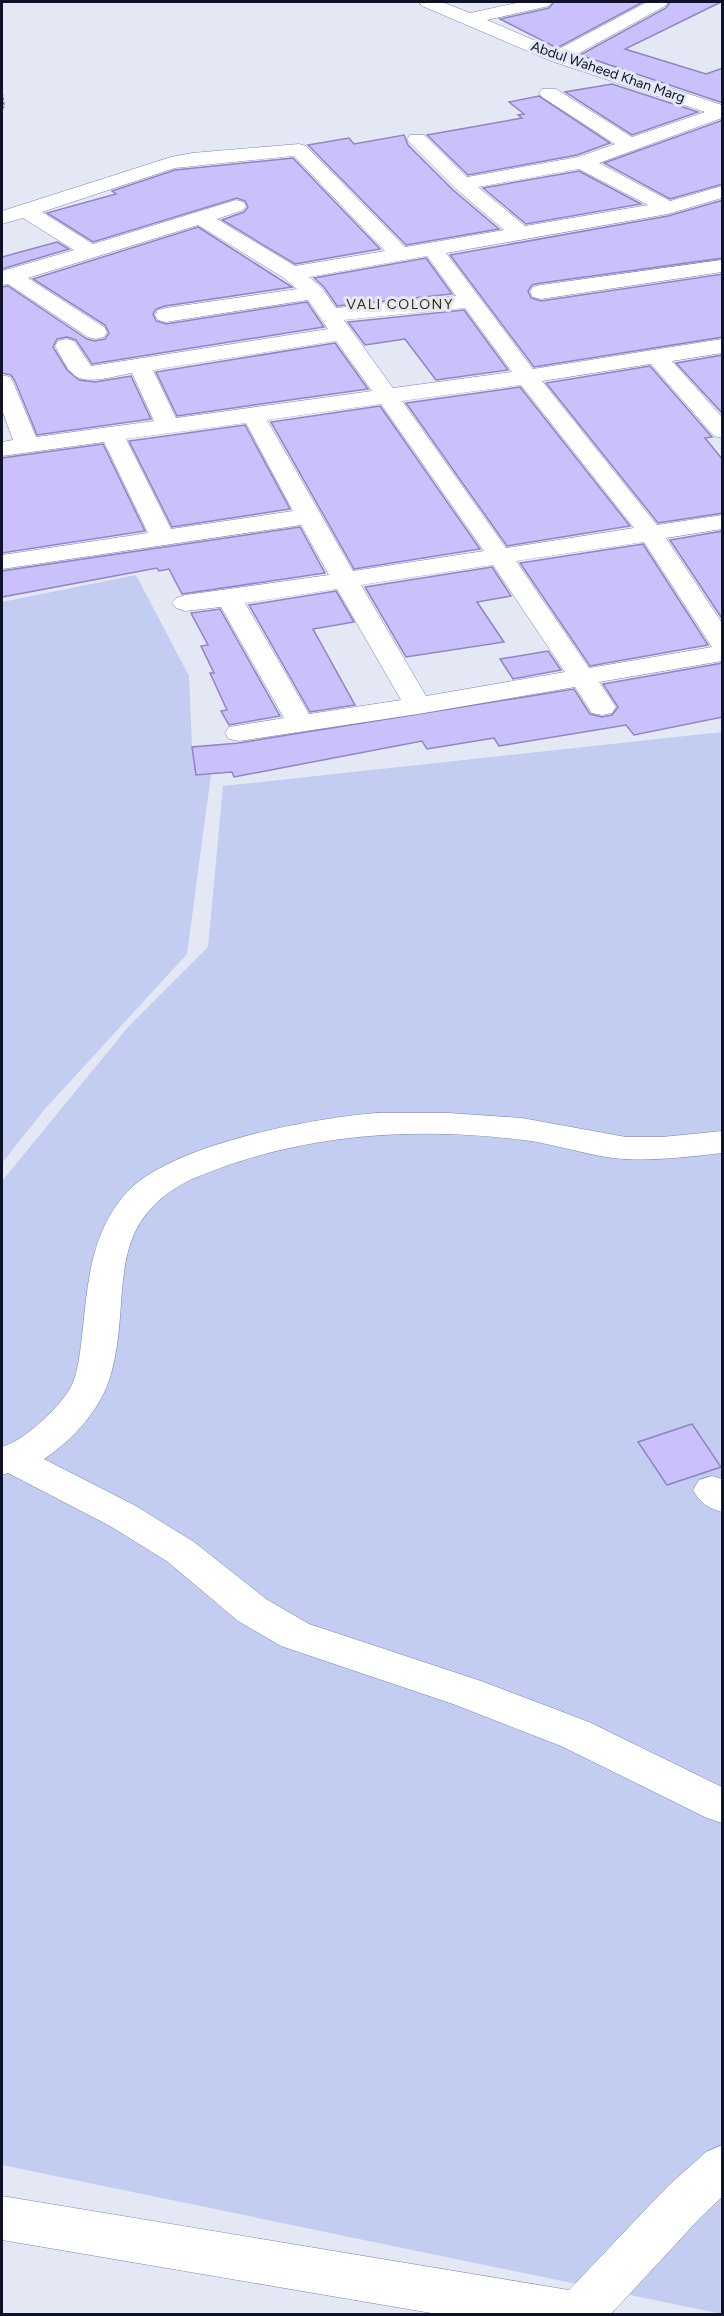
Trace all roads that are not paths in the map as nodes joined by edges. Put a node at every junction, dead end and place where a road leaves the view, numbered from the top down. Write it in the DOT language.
graph roads {
  1 [pos="428,2"];
  2 [pos="543,2"];
  3 [pos="659,2"];
  4 [pos="468,19"];
  5 [pos="558,57"];
  6 [pos="549,93"];
  7 [pos="723,111"];
  8 [pos="417,139"];
  9 [pos="632,146"];
  10 [pos="192,159"];
  11 [pos="582,162"];
  12 [pos="462,184"];
  13 [pos="723,192"];
  14 [pos="668,208"];
  15 [pos="25,210"];
  16 [pos="200,216"];
  17 [pos="2,218"];
  18 [pos="520,234"];
  19 [pos="432,248"];
  20 [pos="90,251"];
  21 [pos="399,253"];
  22 [pos="723,266"];
  23 [pos="292,273"];
  24 [pos="6,278"];
  25 [pos="541,292"];
  26 [pos="314,293"];
  27 [pos="469,300"];
  28 [pos="166,315"];
  29 [pos="337,324"];
  30 [pos="96,332"];
  31 [pos="66,346"];
  32 [pos="723,346"];
  33 [pos="655,356"];
  34 [pos="139,364"];
  35 [pos="526,377"];
  36 [pos="2,382"];
  37 [pos="385,396"];
  38 [pos="252,413"];
  39 [pos="168,425"];
  40 [pos="723,431"];
  41 [pos="112,434"];
  42 [pos="27,446"];
  43 [pos="2,449"];
  44 [pos="308,516"];
  45 [pos="723,522"];
  46 [pos="650,532"];
  47 [pos="2,535"];
  48 [pos="163,538"];
  49 [pos="499,555"];
  50 [pos="6,562"];
  51 [pos="345,580"];
  52 [pos="230,598"];
  53 [pos="185,603"];
  54 [pos="723,642"];
  55 [pos="723,653"];
  56 [pos="583,678"];
  57 [pos="418,705"];
  58 [pos="603,707"];
  59 [pos="300,723"];
  60 [pos="238,733"];
  61 [pos="723,1142"];
  62 [pos="7,1460"];
  63 [pos="723,1806"];
  64 [pos="723,2167"];
  65 [pos="2,2218"];
  66 [pos="571,2314"];
  67 [pos="579,2314"];
  1 -- 4 [label="street, Abdul Waheed Khan Marg"];
  2 -- 4 [label="street"];
  3 -- 5 [label="street"];
  4 -- 5 [label="street, Abdul Waheed Khan Marg"];
  5 -- 7 [label="street, Abdul Waheed Khan Marg"];
  6 -- 9 [label="street"];
  7 -- 9 [label="street"];
  8 -- 12 [label="street"];
  9 -- 11 [label="street"];
  10 -- 15 [label="street"];
  10 -- 16 [label="street"];
  10 -- 21 [label="street"];
  11 -- 12 [label="street"];
  11 -- 14 [label="street"];
  12 -- 18 [label="street"];
  13 -- 14 [label="street"];
  14 -- 18 [label="street"];
  15 -- 17 [label="street"];
  15 -- 20 [label="street"];
  16 -- 20 [label="street"];
  16 -- 23 [label="street"];
  18 -- 19 [label="street"];
  19 -- 21 [label="street"];
  19 -- 27 [label="street"];
  20 -- 24 [label="street"];
  21 -- 23 [label="street"];
  22 -- 25 [label="street"];
  23 -- 26 [label="street"];
  24 -- 30 [label="street"];
  26 -- 28 [label="street"];
  26 -- 29 [label="street"];
  27 -- 29 [label="street"];
  27 -- 35 [label="street"];
  29 -- 34 [label="street"];
  29 -- 37 [label="street"];
  31 -- 34 [label="street"];
  32 -- 33 [label="street"];
  33 -- 35 [label="street"];
  33 -- 40 [label="street"];
  34 -- 39 [label="street"];
  35 -- 37 [label="street"];
  35 -- 46 [label="street"];
  36 -- 42 [label="street"];
  37 -- 38 [label="street"];
  37 -- 49 [label="street"];
  38 -- 39 [label="street"];
  38 -- 44 [label="street"];
  39 -- 41 [label="street"];
  41 -- 42 [label="street"];
  41 -- 48 [label="street"];
  42 -- 43 [label="street"];
  44 -- 48 [label="street"];
  44 -- 51 [label="street"];
  45 -- 46 [label="street"];
  46 -- 49 [label="street"];
  46 -- 54 [label="street"];
  47 -- 50 [label="street"];
  48 -- 50 [label="street"];
  49 -- 51 [label="street"];
  49 -- 56 [label="street"];
  51 -- 52 [label="street"];
  51 -- 57 [label="street"];
  52 -- 53 [label="street"];
  52 -- 59 [label="street"];
  55 -- 56 [label="street"];
  56 -- 57 [label="street"];
  56 -- 58 [label="street"];
  57 -- 59 [label="street"];
  59 -- 60 [label="street"];
  61 -- 62 [label="street"];
  62 -- 63 [label="street"];
  64 -- 67 [label="street"];
  65 -- 66 [label="street"];
}
